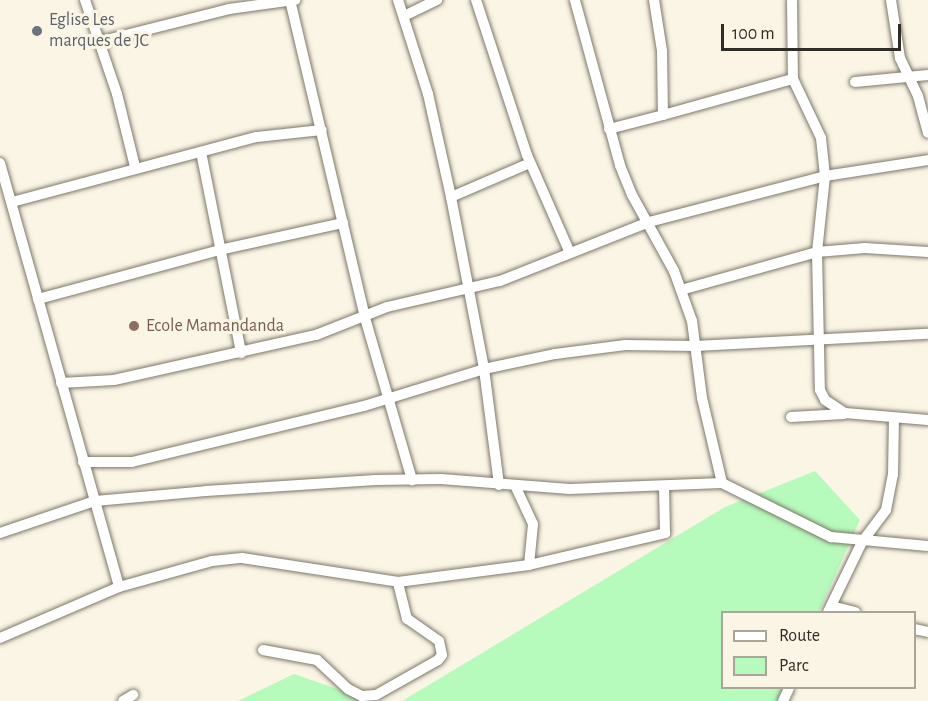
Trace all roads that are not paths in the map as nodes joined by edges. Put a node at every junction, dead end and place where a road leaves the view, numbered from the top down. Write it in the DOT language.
graph roads {
  1 [pos="85,0"];
  2 [pos="292,0"];
  3 [pos="398,0"];
  4 [pos="437,0"];
  5 [pos="476,0"];
  6 [pos="575,0"];
  7 [pos="654,0"];
  8 [pos="792,0"];
  9 [pos="891,0"];
  10 [pos="404,16"];
  11 [pos="98,42"];
  12 [pos="928,75"];
  13 [pos="911,77"];
  14 [pos="793,79"];
  15 [pos="855,82"];
  16 [pos="663,115"];
  17 [pos="609,129"];
  18 [pos="322,130"];
  19 [pos="928,133"];
  20 [pos="201,152"];
  21 [pos="928,160"];
  22 [pos="530,163"];
  23 [pos="135,167"];
  24 [pos="0,168"];
  25 [pos="825,176"];
  26 [pos="451,197"];
  27 [pos="12,202"];
  28 [pos="649,222"];
  29 [pos="343,223"];
  30 [pos="219,250"];
  31 [pos="817,252"];
  32 [pos="928,252"];
  33 [pos="570,253"];
  34 [pos="468,286"];
  35 [pos="681,290"];
  36 [pos="38,299"];
  37 [pos="365,318"];
  38 [pos="928,334"];
  39 [pos="818,337"];
  40 [pos="696,346"];
  41 [pos="241,353"];
  42 [pos="484,369"];
  43 [pos="61,383"];
  44 [pos="389,397"];
  45 [pos="845,413"];
  46 [pos="791,417"];
  47 [pos="894,419"];
  48 [pos="928,420"];
  49 [pos="83,462"];
  50 [pos="412,480"];
  51 [pos="722,483"];
  52 [pos="499,485"];
  53 [pos="664,487"];
  54 [pos="516,488"];
  55 [pos="95,501"];
  56 [pos="0,533"];
  57 [pos="862,542"];
  58 [pos="928,546"];
  59 [pos="529,565"];
  60 [pos="398,582"];
  61 [pos="119,587"];
  62 [pos="830,609"];
  63 [pos="847,611"];
  64 [pos="0,638"];
  65 [pos="263,650"];
  66 [pos="133,695"];
  67 [pos="123,701"];
  1 -- 11 [label="street"];
  2 -- 11 [label="street"];
  2 -- 18 [label="street"];
  3 -- 10 [label="street"];
  4 -- 10 [label="street"];
  5 -- 22 [label="street"];
  6 -- 17 [label="street"];
  7 -- 16 [label="street"];
  8 -- 14 [label="street"];
  9 -- 13 [label="street"];
  10 -- 26 [label="street"];
  11 -- 23 [label="street"];
  12 -- 13 [label="street"];
  13 -- 15 [label="street"];
  13 -- 19 [label="street"];
  14 -- 16 [label="street"];
  14 -- 25 [label="street"];
  16 -- 17 [label="street"];
  17 -- 28 [label="street"];
  18 -- 20 [label="street"];
  18 -- 29 [label="street"];
  20 -- 23 [label="street"];
  20 -- 30 [label="street"];
  21 -- 25 [label="street"];
  22 -- 26 [label="street"];
  22 -- 33 [label="street"];
  23 -- 27 [label="street"];
  24 -- 27 [label="street"];
  25 -- 28 [label="street"];
  25 -- 31 [label="street"];
  26 -- 34 [label="street"];
  27 -- 36 [label="street"];
  28 -- 33 [label="street"];
  28 -- 35 [label="street"];
  29 -- 30 [label="street"];
  29 -- 37 [label="street"];
  30 -- 36 [label="street"];
  30 -- 41 [label="street"];
  31 -- 32 [label="street"];
  31 -- 35 [label="street"];
  31 -- 39 [label="street"];
  33 -- 34 [label="street"];
  34 -- 37 [label="street"];
  34 -- 42 [label="street"];
  35 -- 40 [label="street"];
  36 -- 43 [label="street"];
  37 -- 41 [label="street"];
  37 -- 44 [label="street"];
  38 -- 39 [label="street"];
  39 -- 40 [label="street"];
  39 -- 45 [label="street"];
  40 -- 42 [label="street"];
  40 -- 51 [label="street"];
  41 -- 43 [label="street"];
  42 -- 44 [label="street"];
  42 -- 52 [label="street"];
  43 -- 49 [label="street"];
  44 -- 49 [label="street"];
  44 -- 50 [label="street"];
  45 -- 46 [label="street"];
  45 -- 47 [label="street"];
  47 -- 48 [label="street"];
  47 -- 57 [label="street"];
  49 -- 55 [label="street"];
  50 -- 52 [label="street"];
  50 -- 55 [label="street"];
  51 -- 53 [label="street"];
  51 -- 57 [label="street"];
  52 -- 54 [label="street"];
  53 -- 54 [label="street"];
  53 -- 59 [label="street"];
  54 -- 59 [label="street"];
  55 -- 56 [label="street"];
  55 -- 61 [label="street"];
  57 -- 58 [label="street"];
  57 -- 62 [label="street"];
  59 -- 60 [label="street"];
  60 -- 61 [label="street"];
  60 -- 65 [label="street"];
  61 -- 64 [label="street"];
  62 -- 63 [label="street"];
  66 -- 67 [label="street"];
}
